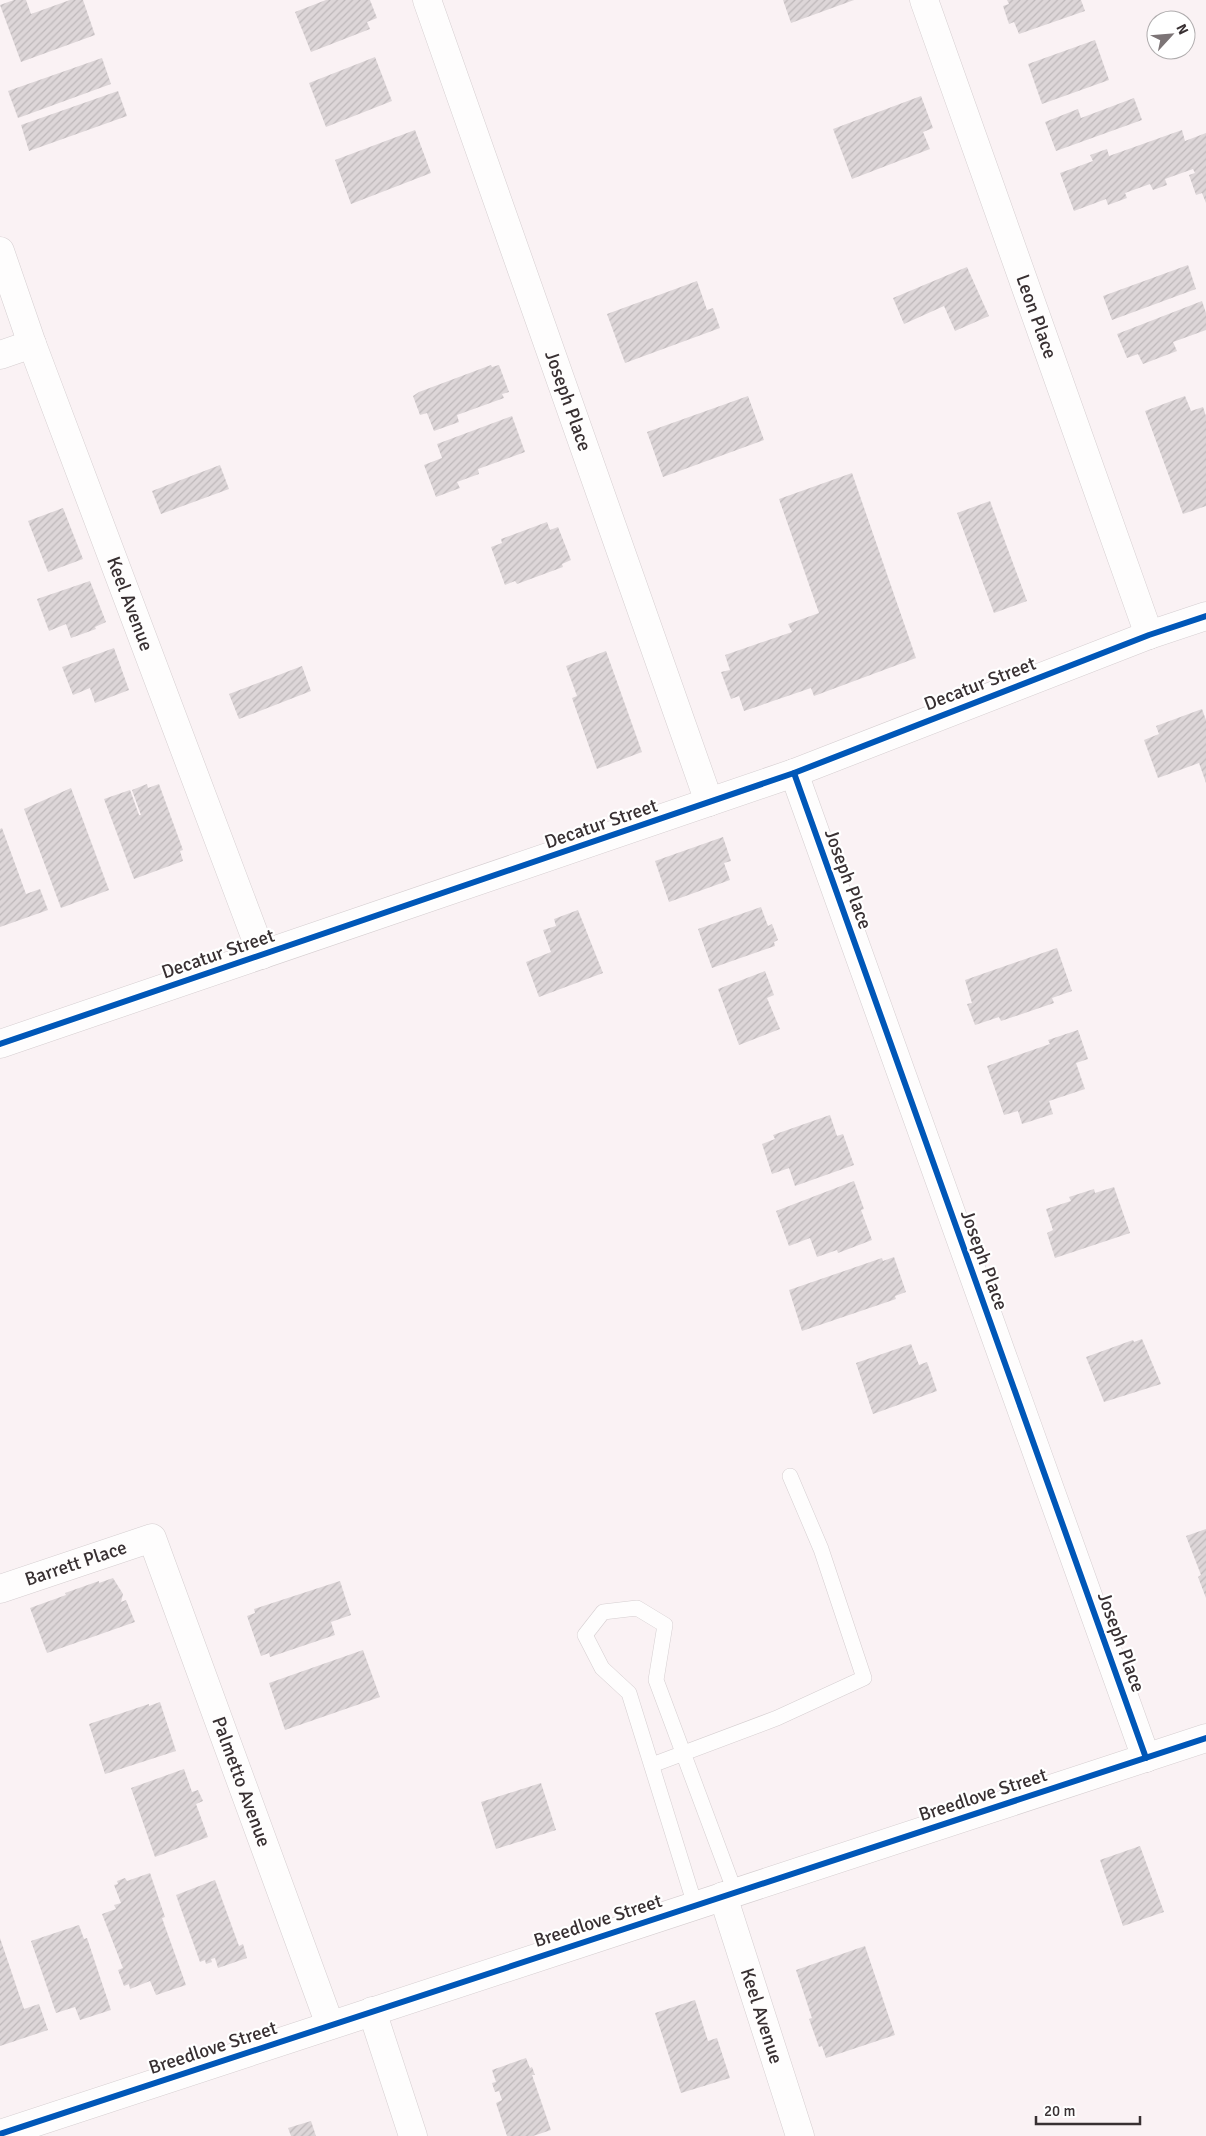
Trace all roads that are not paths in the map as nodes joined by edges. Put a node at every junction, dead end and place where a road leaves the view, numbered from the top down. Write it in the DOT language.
graph roads {
  1 [pos="427,0"];
  2 [pos="924,0"];
  3 [pos="0,251"];
  4 [pos="32,344"];
  5 [pos="0,355"];
  6 [pos="1206,616"];
  7 [pos="1149,635"];
  8 [pos="794,772"];
  9 [pos="709,802"];
  10 [pos="262,956"];
  11 [pos="0,1044"];
  12 [pos="790,1476"];
  13 [pos="152,1538"];
  14 [pos="0,1589"];
  15 [pos="1206,1738"];
  16 [pos="684,1754"];
  17 [pos="1146,1758"];
  18 [pos="652,1765"];
  19 [pos="729,1894"];
  20 [pos="695,1905"];
  21 [pos="372,2011"];
  22 [pos="330,2025"];
  23 [pos="0,2134"];
  24 [pos="413,2136"];
  25 [pos="800,2136"];
  1 -- 9 [label="street, Joseph Place"];
  2 -- 7 [label="street, Leon Place"];
  3 -- 4 [label="street, Keel Avenue"];
  4 -- 5 [label="street"];
  4 -- 10 [label="street, Keel Avenue"];
  6 -- 7 [label="street, Decatur Street"];
  7 -- 8 [label="street, Decatur Street"];
  8 -- 9 [label="street, Decatur Street"];
  8 -- 17 [label="street, Joseph Place"];
  9 -- 10 [label="street, Decatur Street"];
  10 -- 11 [label="street, Decatur Street"];
  12 -- 16 [label="lane"];
  13 -- 14 [label="street, Barrett Place"];
  13 -- 22 [label="street, Palmetto Avenue"];
  15 -- 17 [label="street, Breedlove Street"];
  16 -- 18 [label="lane"];
  16 -- 18 [label="lane"];
  16 -- 19 [label="lane"];
  17 -- 19 [label="street, Breedlove Street"];
  18 -- 20 [label="lane"];
  19 -- 20 [label="street, Breedlove Street"];
  19 -- 25 [label="street, Keel Avenue"];
  20 -- 21 [label="street, Breedlove Street"];
  21 -- 22 [label="street, Breedlove Street"];
  21 -- 24 [label="street"];
  22 -- 23 [label="street, Breedlove Street"];
}
